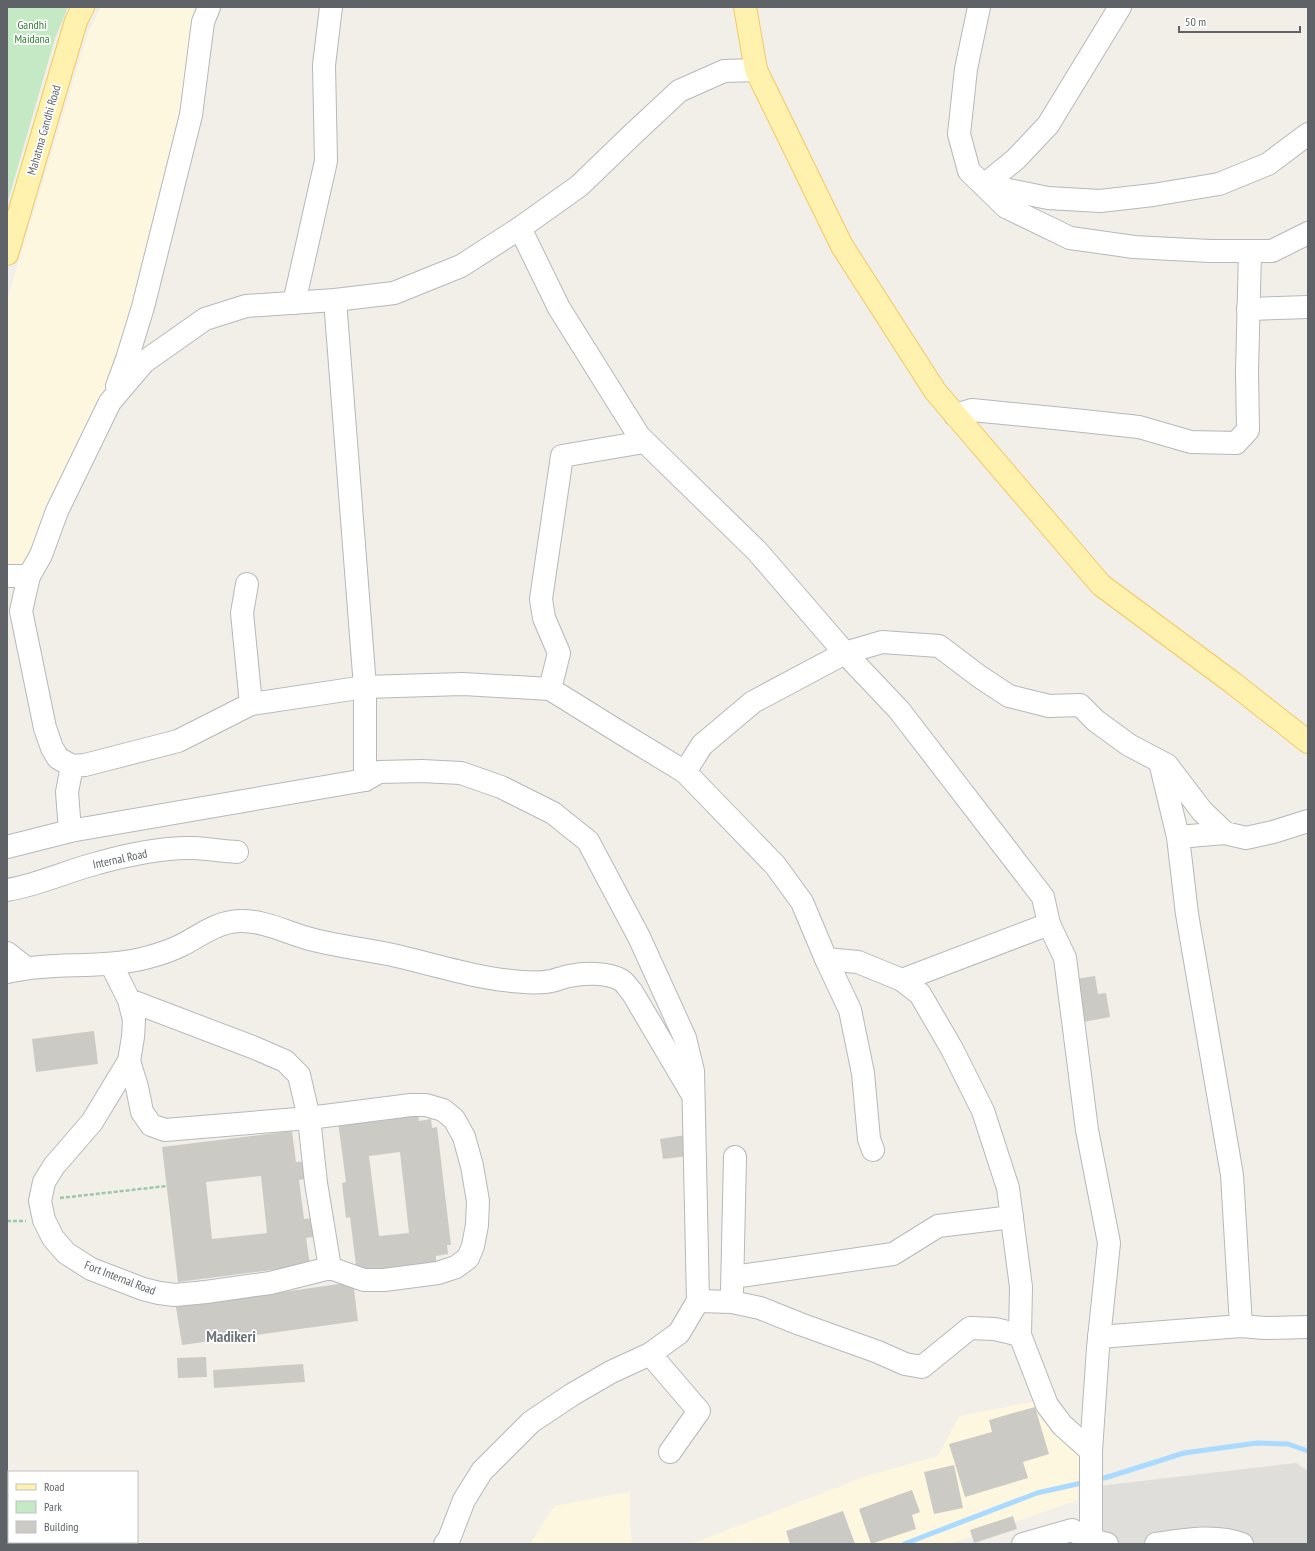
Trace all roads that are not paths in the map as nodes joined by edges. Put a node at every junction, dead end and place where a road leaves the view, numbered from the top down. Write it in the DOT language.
graph roads {
  1 [pos="83,7"];
  2 [pos="209,7"];
  3 [pos="332,7"];
  4 [pos="744,7"];
  5 [pos="979,7"];
  6 [pos="1120,7"];
  7 [pos="756,70"];
  8 [pos="1308,134"];
  9 [pos="984,185"];
  10 [pos="520,228"];
  11 [pos="1308,233"];
  12 [pos="1250,251"];
  13 [pos="7,254"];
  14 [pos="335,300"];
  15 [pos="294,303"];
  16 [pos="1308,307"];
  17 [pos="1248,309"];
  18 [pos="110,402"];
  19 [pos="956,415"];
  20 [pos="644,442"];
  21 [pos="7,576"];
  22 [pos="29,576"];
  23 [pos="247,584"];
  24 [pos="845,653"];
  25 [pos="365,687"];
  26 [pos="550,689"];
  27 [pos="251,704"];
  28 [pos="1308,742"];
  29 [pos="1160,762"];
  30 [pos="72,766"];
  31 [pos="685,772"];
  32 [pos="365,780"];
  33 [pos="1308,821"];
  34 [pos="70,831"];
  35 [pos="1225,833"];
  36 [pos="1178,837"];
  37 [pos="7,847"];
  38 [pos="237,852"];
  39 [pos="7,890"];
  40 [pos="1049,924"];
  41 [pos="7,953"];
  42 [pos="826,959"];
  43 [pos="112,964"];
  44 [pos="16,970"];
  45 [pos="902,980"];
  46 [pos="131,1010"];
  47 [pos="129,1061"];
  48 [pos="694,1096"];
  49 [pos="309,1118"];
  50 [pos="873,1150"];
  51 [pos="735,1156"];
  52 [pos="1012,1217"];
  53 [pos="330,1268"];
  54 [pos="732,1277"];
  55 [pos="698,1301"];
  56 [pos="732,1302"];
  57 [pos="1241,1326"];
  58 [pos="1308,1327"];
  59 [pos="1020,1335"];
  60 [pos="1099,1337"];
  61 [pos="650,1354"];
  62 [pos="1092,1451"];
  63 [pos="670,1452"];
  64 [pos="1096,1543"];
  65 [pos="444,1544"];
  66 [pos="1023,1544"];
  67 [pos="1156,1544"];
  68 [pos="1242,1544"];
  1 -- 13 [label="main road, Mahatma Gandhi Road"];
  2 -- 18 [label="street"];
  3 -- 15 [label="street"];
  4 -- 7 [label="main road"];
  5 -- 9 [label="street"];
  6 -- 9 [label="street"];
  7 -- 10 [label="street"];
  7 -- 19 [label="main road"];
  8 -- 9 [label="street"];
  9 -- 12 [label="street"];
  10 -- 14 [label="street"];
  10 -- 20 [label="street"];
  11 -- 12 [label="street"];
  12 -- 17 [label="street"];
  14 -- 15 [label="street"];
  14 -- 25 [label="street"];
  15 -- 18 [label="street"];
  16 -- 17 [label="street"];
  17 -- 19 [label="street"];
  18 -- 22 [label="street"];
  19 -- 28 [label="main road"];
  20 -- 24 [label="street"];
  20 -- 26 [label="street"];
  21 -- 22 [label="street"];
  22 -- 30 [label="street"];
  23 -- 27 [label="street"];
  24 -- 29 [label="street"];
  24 -- 31 [label="street"];
  24 -- 40 [label="street"];
  25 -- 26 [label="street"];
  25 -- 27 [label="street"];
  25 -- 32 [label="street"];
  26 -- 31 [label="street"];
  27 -- 30 [label="street"];
  29 -- 35 [label="street"];
  29 -- 36 [label="street"];
  30 -- 34 [label="street"];
  31 -- 42 [label="street"];
  32 -- 34 [label="street"];
  32 -- 48 [label="street"];
  33 -- 35 [label="street"];
  34 -- 37 [label="street"];
  35 -- 36 [label="street"];
  36 -- 57 [label="street"];
  38 -- 39 [label="street, Internal Road"];
  40 -- 45 [label="street"];
  40 -- 60 [label="street"];
  41 -- 44 [label="street"];
  42 -- 45 [label="street"];
  42 -- 50 [label="street"];
  43 -- 44 [label="street"];
  43 -- 46 [label="street"];
  43 -- 48 [label="street"];
  45 -- 52 [label="street"];
  46 -- 47 [label="street, Fort Internal Road"];
  46 -- 49 [label="street"];
  47 -- 49 [label="street, Fort Internal Road"];
  47 -- 53 [label="street, Fort Internal Road"];
  48 -- 55 [label="street"];
  49 -- 53 [label="street"];
  49 -- 53 [label="street, Fort Internal Road"];
  51 -- 54 [label="street"];
  52 -- 54 [label="street"];
  52 -- 59 [label="street"];
  54 -- 56 [label="street"];
  55 -- 56 [label="street"];
  55 -- 61 [label="street"];
  56 -- 59 [label="street"];
  57 -- 58 [label="street"];
  57 -- 60 [label="street"];
  59 -- 62 [label="street"];
  60 -- 62 [label="street"];
  61 -- 63 [label="street"];
  61 -- 65 [label="street"];
  62 -- 64 [label="street"];
  64 -- 66 [label="street"];
  67 -- 68 [label="street"];
}
